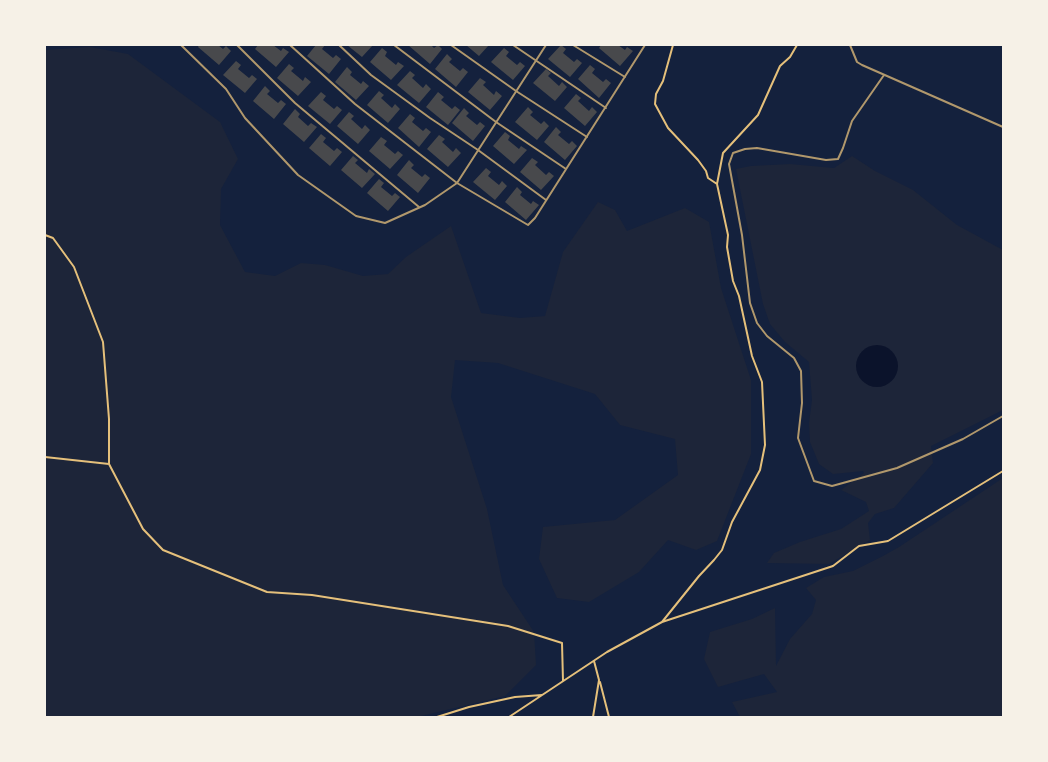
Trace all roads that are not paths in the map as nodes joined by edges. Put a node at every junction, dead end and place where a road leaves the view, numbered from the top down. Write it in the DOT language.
graph roads {
  1 [pos="181,45"];
  2 [pos="237,45"];
  3 [pos="290,45"];
  4 [pos="339,45"];
  5 [pos="394,45"];
  6 [pos="451,45"];
  7 [pos="513,45"];
  8 [pos="546,45"];
  9 [pos="573,45"];
  10 [pos="850,45"];
  11 [pos="644,46"];
  12 [pos="536,62"];
  13 [pos="884,75"];
  14 [pos="625,77"];
  15 [pos="516,91"];
  16 [pos="606,108"];
  17 [pos="496,122"];
  18 [pos="1003,127"];
  19 [pos="587,137"];
  20 [pos="478,150"];
  21 [pos="566,169"];
  22 [pos="457,183"];
  23 [pos="546,200"];
  24 [pos="419,207"];
  25 [pos="1003,416"];
  1 -- 24 [label="lane"];
  2 -- 24 [label="lane"];
  3 -- 22 [label="lane"];
  4 -- 20 [label="lane"];
  5 -- 17 [label="lane"];
  6 -- 15 [label="lane"];
  7 -- 12 [label="lane"];
  8 -- 12 [label="lane"];
  9 -- 14 [label="lane"];
  10 -- 13 [label="lane"];
  11 -- 14 [label="lane"];
  12 -- 15 [label="lane"];
  12 -- 16 [label="lane"];
  13 -- 18 [label="lane"];
  13 -- 25 [label="lane"];
  14 -- 16 [label="lane"];
  15 -- 17 [label="lane"];
  15 -- 19 [label="lane"];
  16 -- 19 [label="lane"];
  17 -- 20 [label="lane"];
  17 -- 21 [label="lane"];
  19 -- 21 [label="lane"];
  20 -- 22 [label="lane"];
  20 -- 23 [label="lane"];
  21 -- 23 [label="lane"];
  22 -- 23 [label="lane"];
  22 -- 24 [label="lane"];
}
